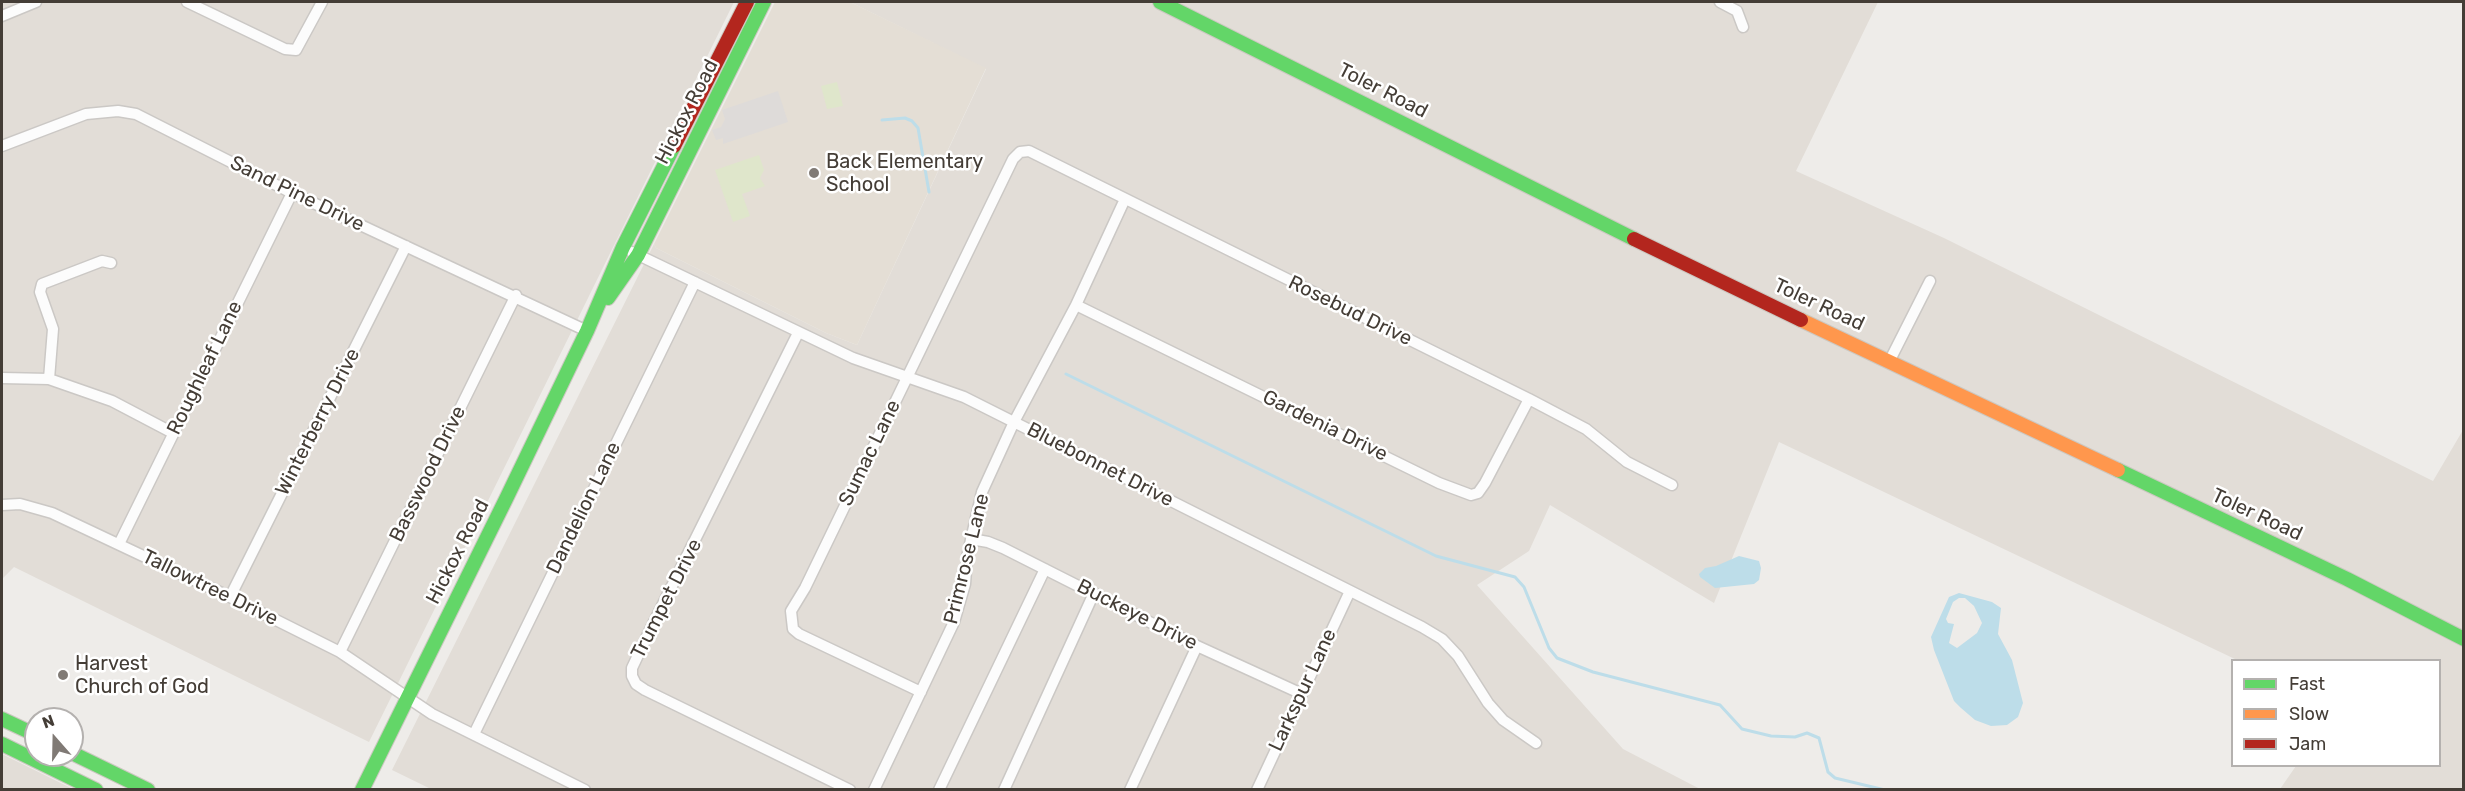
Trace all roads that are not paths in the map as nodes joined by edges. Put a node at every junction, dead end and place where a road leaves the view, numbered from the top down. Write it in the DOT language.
graph roads {
  1 [pos="36,2"];
  2 [pos="187,2"];
  3 [pos="322,2"];
  4 [pos="747,2"];
  5 [pos="764,2"];
  6 [pos="1160,2"];
  7 [pos="1720,2"];
  8 [pos="2,16"];
  9 [pos="1743,27"];
  10 [pos="727,42"];
  11 [pos="741,48"];
  12 [pos="717,62"];
  13 [pos="2,146"];
  14 [pos="1020,152"];
  15 [pos="688,154"];
  16 [pos="292,193"];
  17 [pos="1125,199"];
  18 [pos="406,246"];
  19 [pos="623,247"];
  20 [pos="638,255"];
  21 [pos="111,263"];
  22 [pos="1930,280"];
  23 [pos="695,282"];
  24 [pos="516,295"];
  25 [pos="1076,305"];
  26 [pos="587,331"];
  27 [pos="798,333"];
  28 [pos="1890,360"];
  29 [pos="907,375"];
  30 [pos="2,378"];
  31 [pos="49,379"];
  32 [pos="1529,399"];
  33 [pos="1014,422"];
  34 [pos="173,433"];
  35 [pos="1672,485"];
  36 [pos="2,506"];
  37 [pos="971,539"];
  38 [pos="119,544"];
  39 [pos="1045,569"];
  40 [pos="1350,591"];
  41 [pos="1094,593"];
  42 [pos="230,597"];
  43 [pos="2463,639"];
  44 [pos="1197,646"];
  45 [pos="340,652"];
  46 [pos="921,692"];
  47 [pos="1302,694"];
  48 [pos="406,699"];
  49 [pos="2,719"];
  50 [pos="24,729"];
  51 [pos="474,734"];
  52 [pos="1536,743"];
  53 [pos="2,744"];
  54 [pos="84,759"];
  55 [pos="96,789"];
  56 [pos="148,789"];
  57 [pos="362,789"];
  58 [pos="585,789"];
  59 [pos="850,789"];
  60 [pos="874,789"];
  61 [pos="939,789"];
  62 [pos="1004,789"];
  63 [pos="1130,789"];
  64 [pos="1257,789"];
  1 -- 8 [label="street"];
  2 -- 3 [label="street"];
  4 -- 10 [label="street, Hickox Road"];
  5 -- 11 [label="street, Hickox Road"];
  6 -- 28 [label="street, Toler Road"];
  7 -- 9 [label="street"];
  10 -- 11 [label="street"];
  10 -- 12 [label="street, Hickox Road"];
  11 -- 15 [label="street, Hickox Road"];
  12 -- 15 [label="street"];
  12 -- 19 [label="street, Hickox Road"];
  13 -- 16 [label="street, Sand Pine Drive"];
  14 -- 17 [label="street, Rosebud Drive"];
  14 -- 29 [label="street, Sumac Lane"];
  15 -- 20 [label="street, Hickox Road"];
  16 -- 18 [label="street, Sand Pine Drive"];
  16 -- 34 [label="street, Roughleaf Lane"];
  17 -- 25 [label="street, Primrose Lane"];
  17 -- 32 [label="street, Rosebud Drive"];
  18 -- 24 [label="street, Sand Pine Drive"];
  18 -- 42 [label="street, Winterberry Drive"];
  19 -- 20 [label="street, Bluebonnet Drive"];
  19 -- 26 [label="street, Hickox Road"];
  20 -- 23 [label="street, Bluebonnet Drive"];
  20 -- 26 [label="street, Hickox Road"];
  21 -- 31 [label="street"];
  22 -- 28 [label="street"];
  23 -- 27 [label="street, Bluebonnet Drive"];
  23 -- 51 [label="street, Dandelion Lane"];
  24 -- 26 [label="street, Sand Pine Drive"];
  24 -- 45 [label="street, Basswood Drive"];
  25 -- 32 [label="street, Gardenia Drive"];
  25 -- 33 [label="street, Primrose Lane"];
  26 -- 48 [label="street, Hickox Road"];
  27 -- 29 [label="street, Bluebonnet Drive"];
  27 -- 59 [label="street, Trumpet Drive"];
  28 -- 43 [label="street, Toler Road"];
  29 -- 33 [label="street, Bluebonnet Drive"];
  29 -- 46 [label="street, Sumac Lane"];
  30 -- 31 [label="street"];
  31 -- 34 [label="street"];
  32 -- 35 [label="street, Rosebud Drive"];
  33 -- 37 [label="street, Primrose Lane"];
  33 -- 40 [label="street, Bluebonnet Drive"];
  34 -- 38 [label="street, Roughleaf Lane"];
  36 -- 38 [label="street, Tallowtree Drive"];
  37 -- 39 [label="street, Buckeye Drive"];
  37 -- 46 [label="street, Primrose Lane"];
  38 -- 42 [label="street, Tallowtree Drive"];
  39 -- 41 [label="street, Buckeye Drive"];
  39 -- 61 [label="street"];
  40 -- 47 [label="street, Larkspur Lane"];
  40 -- 52 [label="street, Bluebonnet Drive"];
  41 -- 44 [label="street, Buckeye Drive"];
  41 -- 62 [label="street"];
  42 -- 45 [label="street, Tallowtree Drive"];
  44 -- 47 [label="street, Buckeye Drive"];
  44 -- 63 [label="street"];
  45 -- 48 [label="street, Tallowtree Drive"];
  46 -- 60 [label="street, Primrose Lane"];
  47 -- 64 [label="street, Larkspur Lane"];
  48 -- 51 [label="street, Tallowtree Drive"];
  48 -- 57 [label="street, Hickox Road"];
  49 -- 50 [label="street"];
  51 -- 58 [label="street, Tallowtree Drive"];
  53 -- 55 [label="street"];
  54 -- 56 [label="street"];
}
